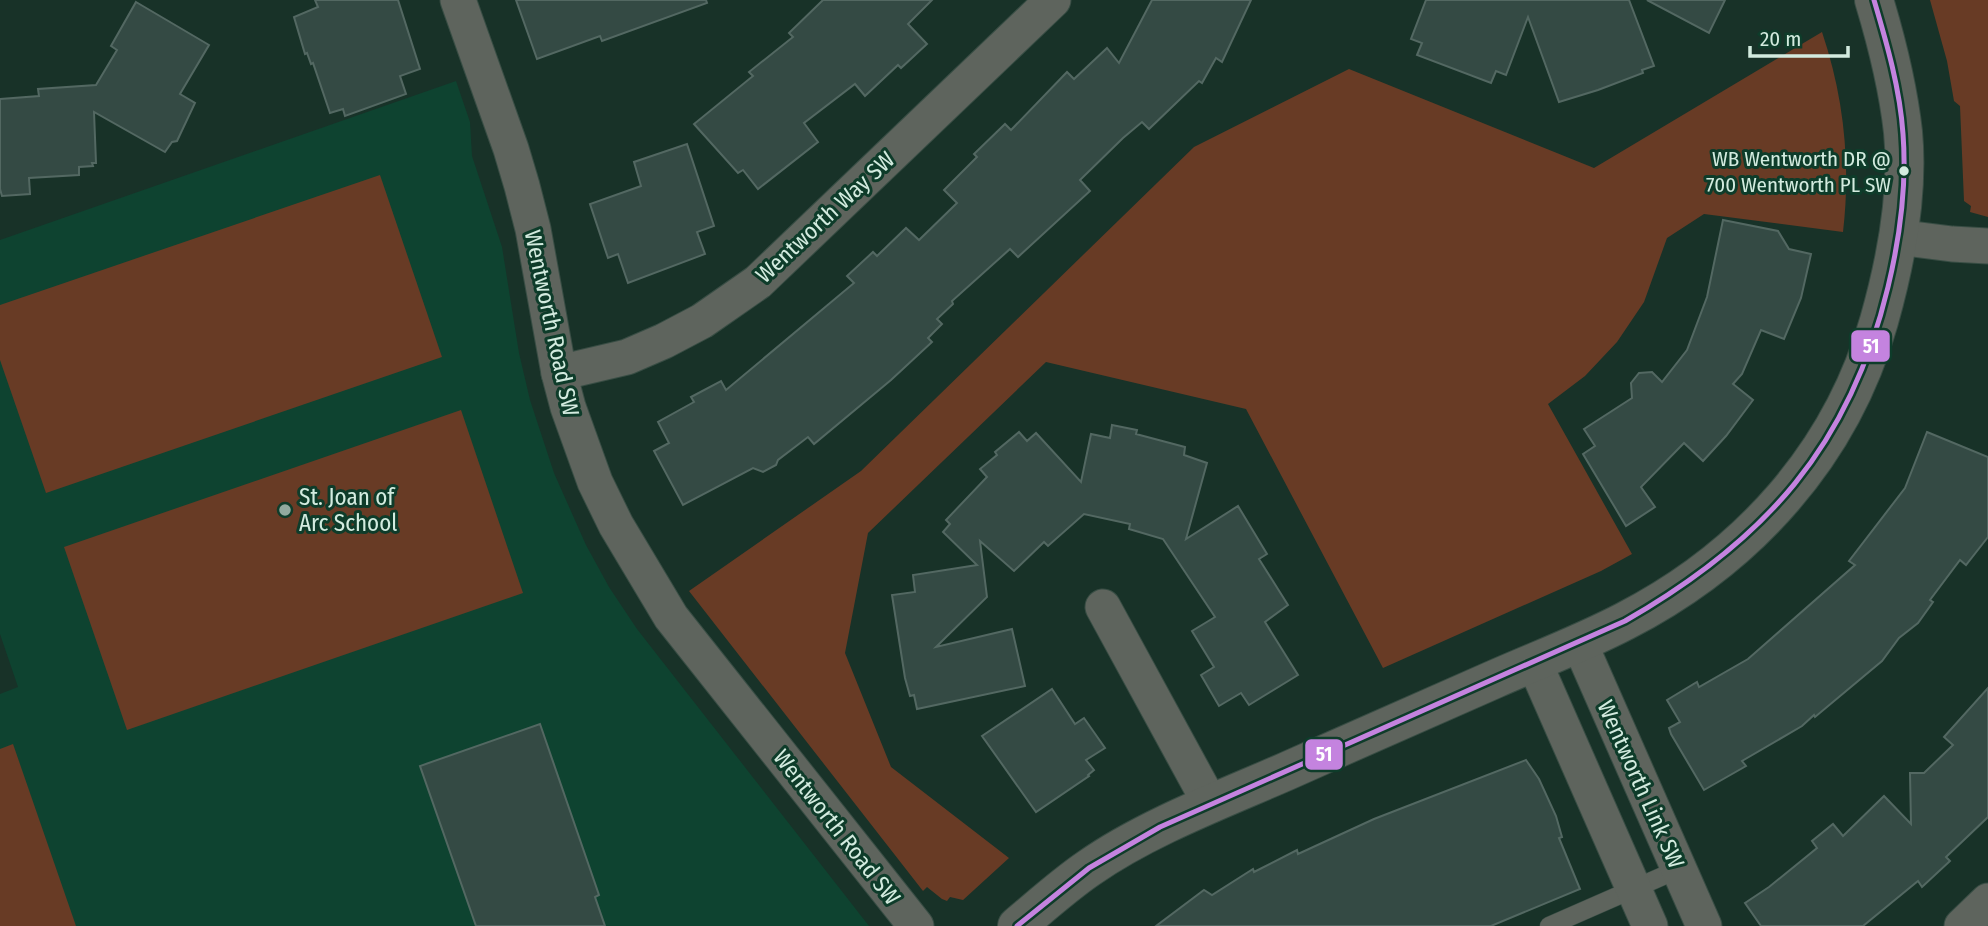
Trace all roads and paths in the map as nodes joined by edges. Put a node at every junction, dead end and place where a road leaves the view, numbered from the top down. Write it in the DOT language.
graph roads {
  1 [pos="458,0"];
  2 [pos="1053,0"];
  3 [pos="1874,0"];
  4 [pos="1897,237"];
  5 [pos="1988,246"];
  6 [pos="559,373"];
  7 [pos="1103,607"];
  8 [pos="1579,642"];
  9 [pos="1534,662"];
  10 [pos="1211,805"];
  11 [pos="1679,869"];
  12 [pos="1634,888"];
  13 [pos="1988,901"];
  14 [pos="916,926"];
  15 [pos="1017,926"];
  16 [pos="1549,926"];
  17 [pos="1650,926"];
  18 [pos="1704,926"];
  19 [pos="1962,926"];
  1 -- 6 [label="street, Wentworth Road SW"];
  2 -- 6 [label="street, Wentworth Way SW"];
  3 -- 4 [label="street"];
  4 -- 5 [label="street"];
  4 -- 8 [label="street"];
  6 -- 14 [label="street, Wentworth Road SW"];
  7 -- 10 [label="street"];
  8 -- 9 [label="street"];
  8 -- 11 [label="street, Wentworth Link SW"];
  9 -- 10 [label="street"];
  9 -- 12 [label="street"];
  10 -- 15 [label="street"];
  11 -- 12 [label="lane"];
  11 -- 18 [label="street, Wentworth Link SW"];
  12 -- 16 [label="lane"];
  12 -- 17 [label="street"];
  13 -- 19 [label="street"];
}
